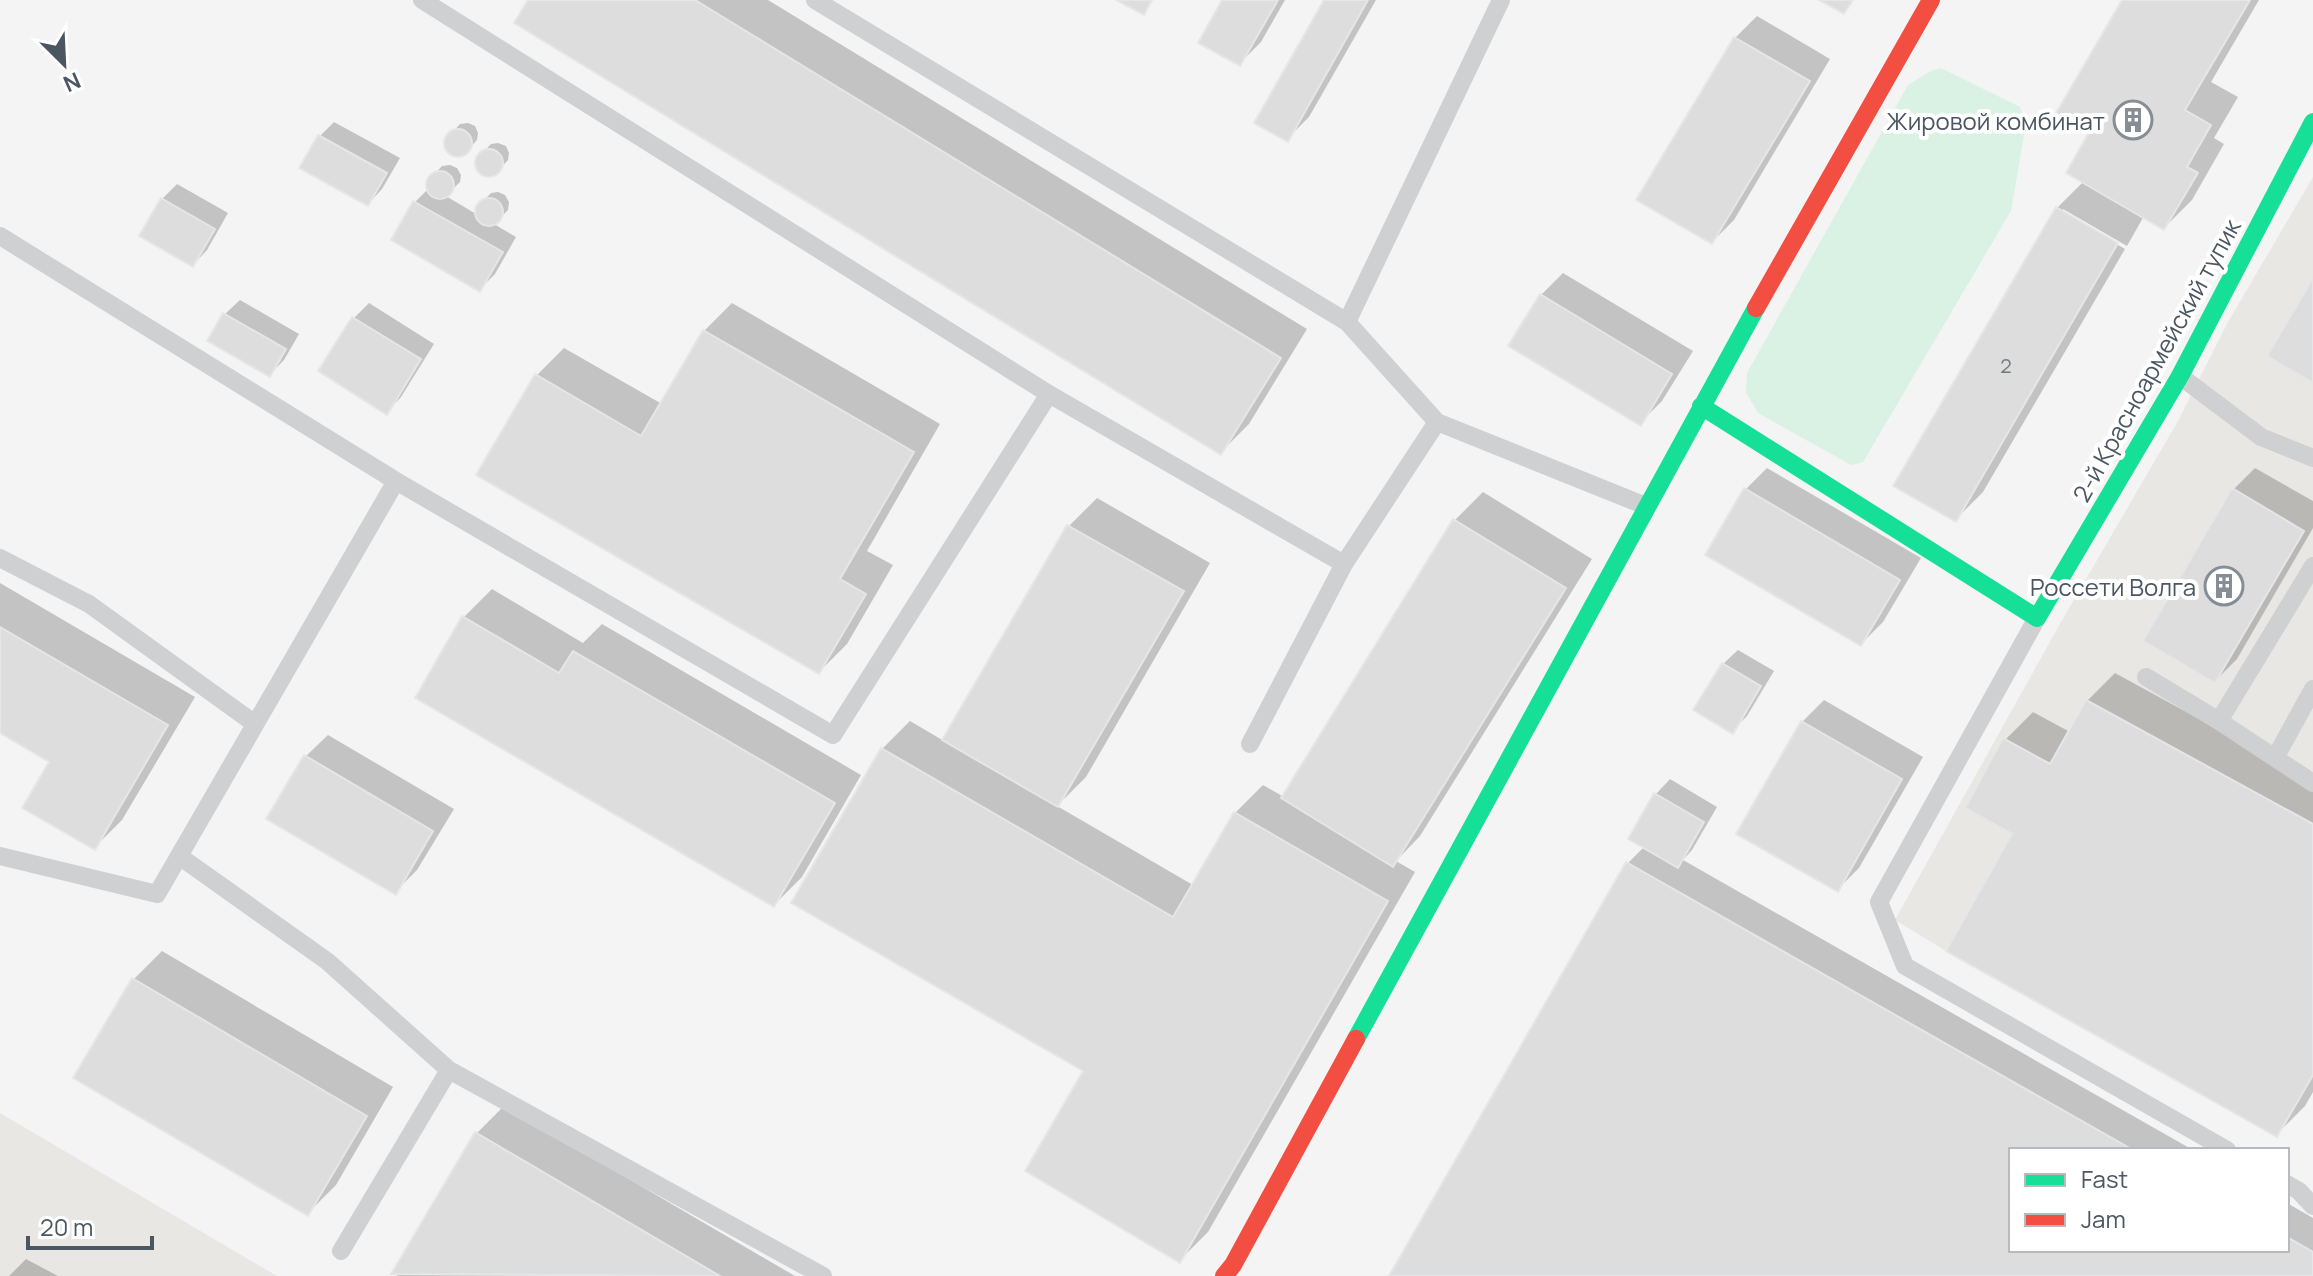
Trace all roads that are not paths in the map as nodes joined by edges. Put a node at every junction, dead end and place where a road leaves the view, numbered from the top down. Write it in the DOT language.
graph roads {
  1 [pos="422,0"];
  2 [pos="815,0"];
  3 [pos="1501,0"];
  4 [pos="1931,0"];
  5 [pos="2313,122"];
  6 [pos="0,236"];
  7 [pos="1347,322"];
  8 [pos="2180,376"];
  9 [pos="1049,394"];
  10 [pos="1701,406"];
  11 [pos="1437,422"];
  12 [pos="2313,458"];
  13 [pos="396,481"];
  14 [pos="1646,506"];
  15 [pos="0,558"];
  16 [pos="1344,564"];
  17 [pos="2313,566"];
  18 [pos="2037,618"];
  19 [pos="2146,677"];
  20 [pos="2313,689"];
  21 [pos="2219,721"];
  22 [pos="255,724"];
  23 [pos="1250,744"];
  24 [pos="2275,758"];
  25 [pos="2313,783"];
  26 [pos="0,856"];
  27 [pos="179,856"];
  28 [pos="449,1070"];
  29 [pos="2224,1148"];
  30 [pos="2289,1185"];
  31 [pos="2313,1206"];
  32 [pos="341,1251"];
  33 [pos="823,1276"];
  34 [pos="1224,1276"];
  1 -- 9 [label="lane"];
  2 -- 7 [label="lane"];
  3 -- 7 [label="lane"];
  4 -- 10 [label="street"];
  5 -- 8 [label="street, 2-й Красноармейский тупик"];
  6 -- 13 [label="lane"];
  7 -- 11 [label="lane"];
  8 -- 12 [label="lane"];
  8 -- 18 [label="street, 2-й Красноармейский тупик"];
  9 -- 13 [label="lane"];
  9 -- 16 [label="lane"];
  10 -- 14 [label="street"];
  10 -- 18 [label="street"];
  11 -- 14 [label="lane"];
  11 -- 16 [label="lane"];
  13 -- 22 [label="lane"];
  14 -- 34 [label="street"];
  15 -- 22 [label="lane"];
  16 -- 23 [label="lane"];
  17 -- 21 [label="lane"];
  18 -- 29 [label="lane"];
  19 -- 21 [label="lane"];
  20 -- 24 [label="lane"];
  21 -- 24 [label="lane"];
  22 -- 27 [label="lane"];
  24 -- 25 [label="lane"];
  26 -- 27 [label="lane"];
  27 -- 28 [label="lane"];
  28 -- 32 [label="lane"];
  28 -- 33 [label="lane"];
  30 -- 31 [label="lane"];
}
